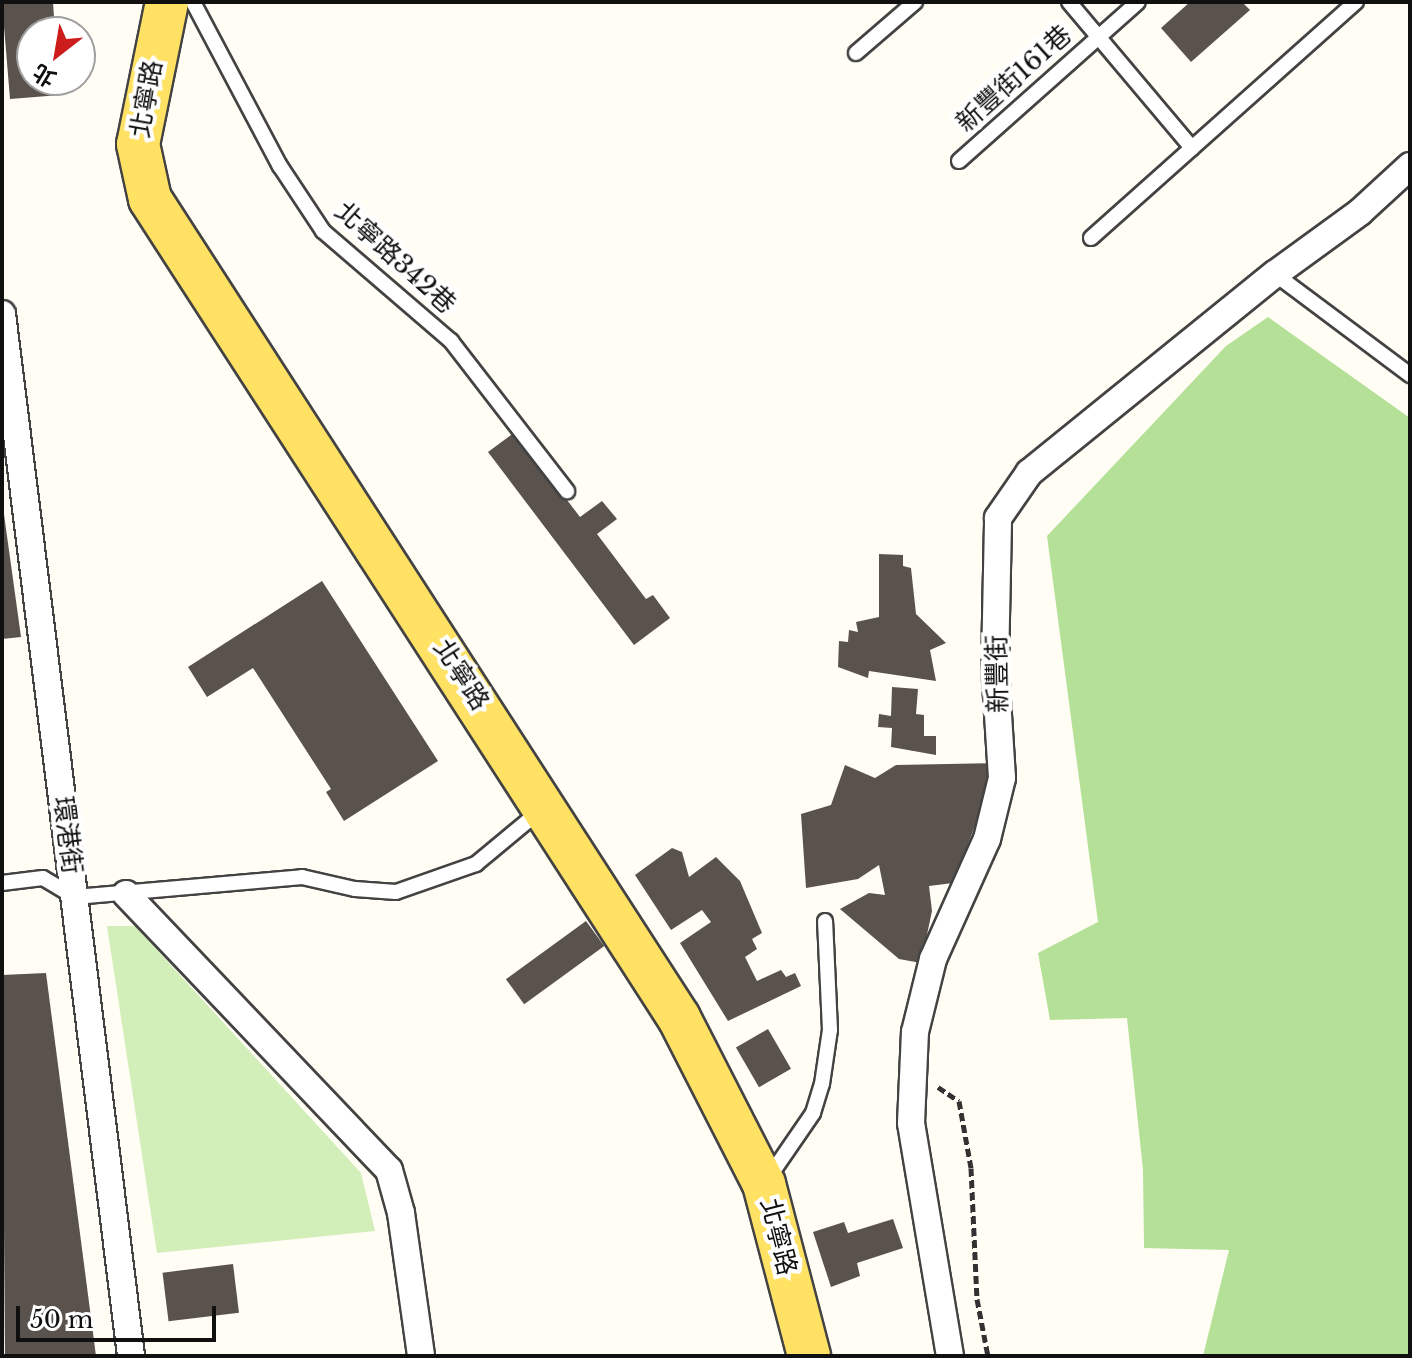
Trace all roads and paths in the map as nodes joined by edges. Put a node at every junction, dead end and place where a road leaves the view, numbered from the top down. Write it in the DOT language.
graph roads {
  1 [pos="167,2"];
  2 [pos="193,2"];
  3 [pos="915,2"];
  4 [pos="1069,2"];
  5 [pos="1138,2"];
  6 [pos="1356,2"];
  7 [pos="1098,34"];
  8 [pos="856,53"];
  9 [pos="1192,148"];
  10 [pos="959,161"];
  11 [pos="1410,166"];
  12 [pos="1091,238"];
  13 [pos="1275,274"];
  14 [pos="2,314"];
  15 [pos="1410,375"];
  16 [pos="567,491"];
  17 [pos="546,806"];
  18 [pos="2,883"];
  19 [pos="126,894"];
  20 [pos="75,897"];
  21 [pos="825,921"];
  22 [pos="914,1071"];
  23 [pos="764,1184"];
  24 [pos="131,1356"];
  25 [pos="421,1356"];
  26 [pos="809,1356"];
  27 [pos="950,1356"];
  28 [pos="988,1356"];
  1 -- 17 [label="main road, 北寧路"];
  2 -- 16 [label="lane, 北寧路342巷"];
  3 -- 8 [label="lane"];
  4 -- 7 [label="lane"];
  5 -- 7 [label="lane, 新豐街161巷"];
  6 -- 9 [label="lane"];
  7 -- 9 [label="lane"];
  7 -- 10 [label="lane, 新豐街161巷"];
  9 -- 12 [label="lane"];
  11 -- 13 [label="street, 新豐街"];
  13 -- 15 [label="lane"];
  13 -- 22 [label="street, 新豐街"];
  14 -- 20 [label="street, 環港街"];
  17 -- 19 [label="lane"];
  17 -- 23 [label="main road, 北寧路"];
  18 -- 20 [label="lane"];
  19 -- 20 [label="lane"];
  19 -- 25 [label="street"];
  20 -- 24 [label="street, 環港街"];
  21 -- 23 [label="lane"];
  22 -- 27 [label="street, 新豐街"];
  22 -- 28 [label="path"];
  23 -- 26 [label="main road, 北寧路"];
}
